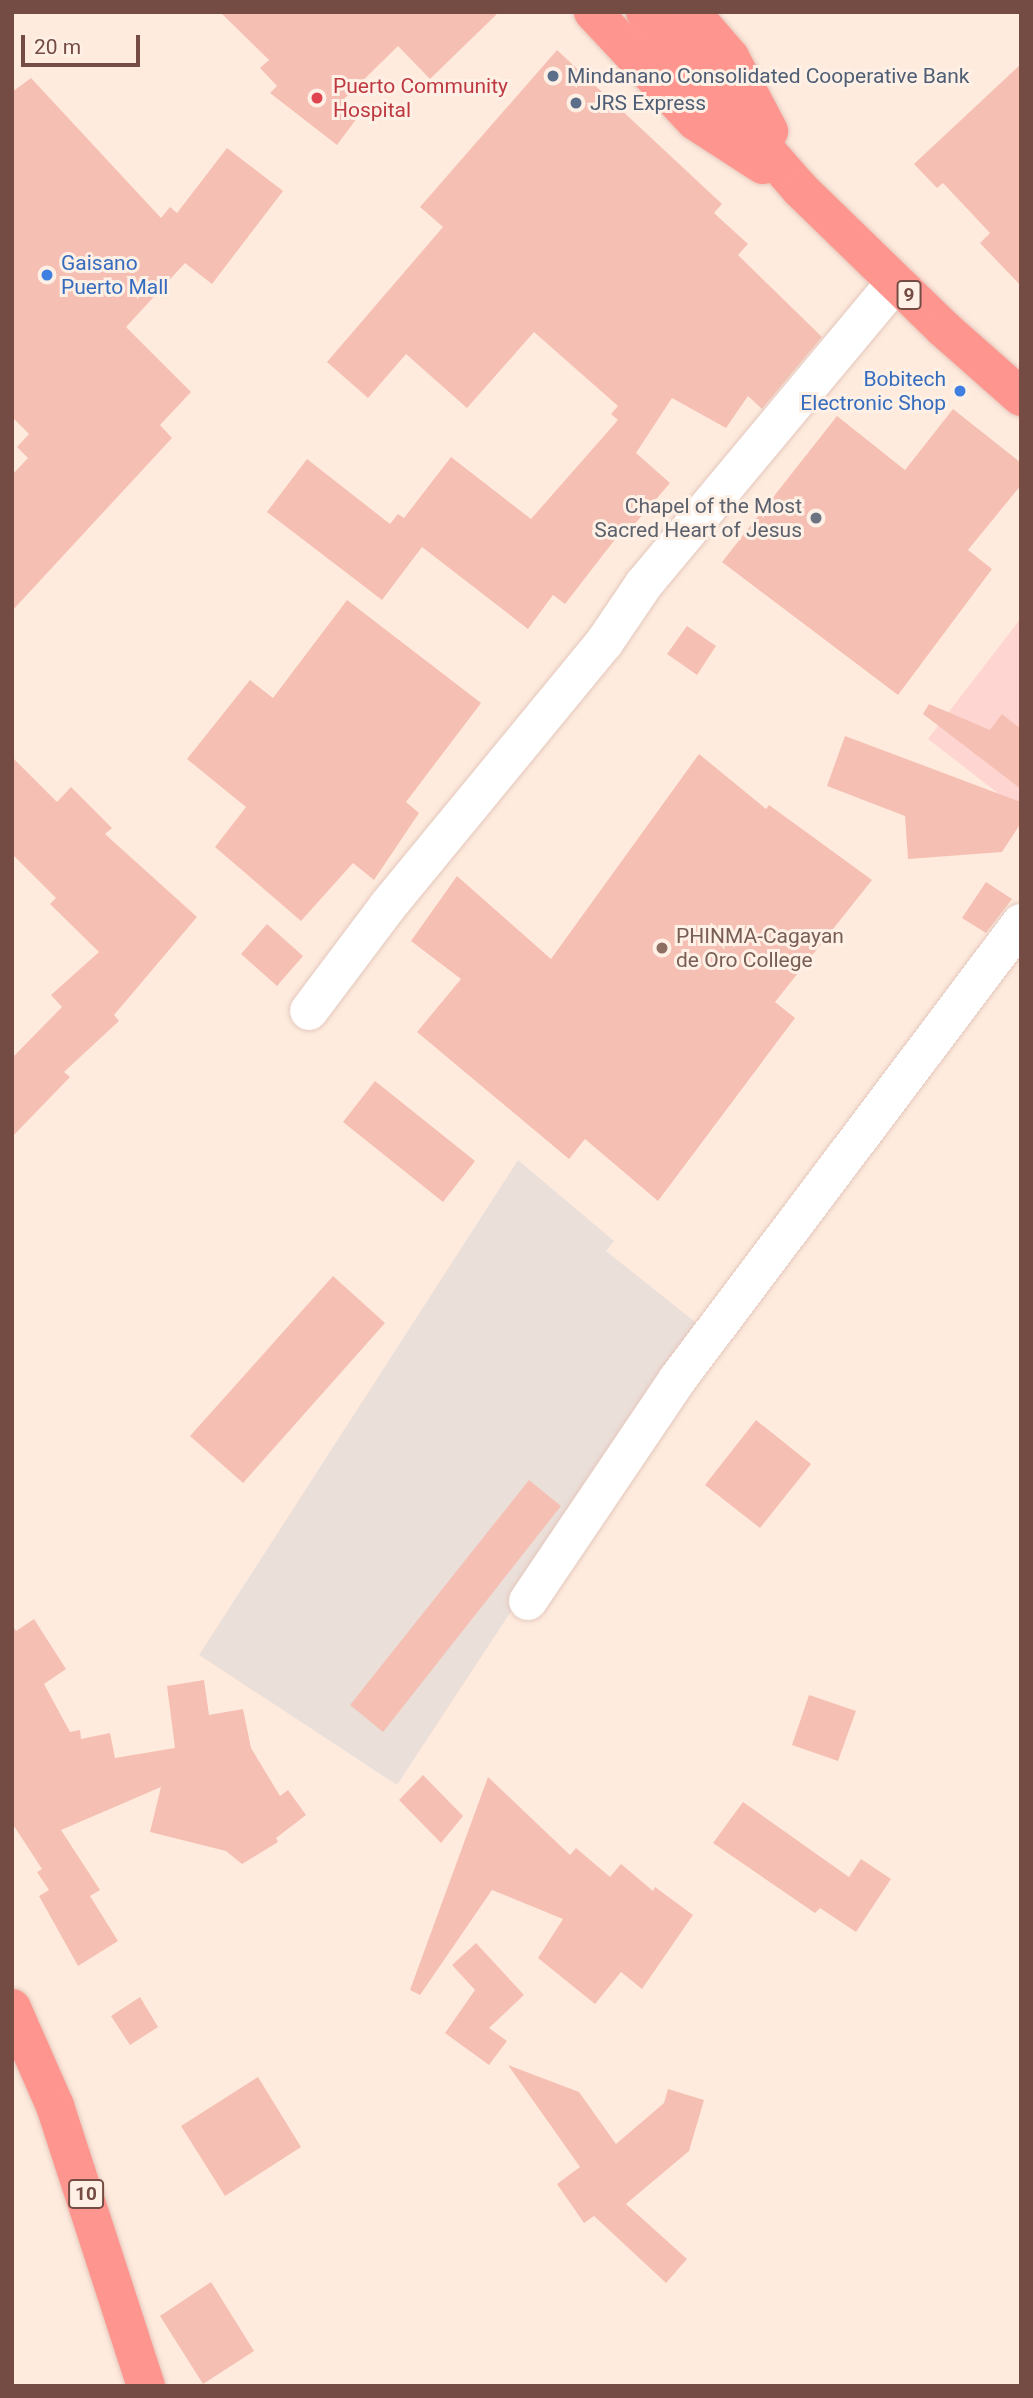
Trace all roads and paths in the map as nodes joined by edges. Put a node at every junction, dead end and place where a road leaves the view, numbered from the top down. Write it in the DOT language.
graph roads {
  1 [pos="593,12"];
  2 [pos="645,12"];
  3 [pos="691,12"];
  4 [pos="800,189"];
  5 [pos="896,282"];
  6 [pos="1021,397"];
  7 [pos="1021,923"];
  8 [pos="309,1011"];
  9 [pos="528,1601"];
  10 [pos="12,2008"];
  11 [pos="146,2386"];
  1 -- 4 [label="highway, 9"];
  2 -- 4 [label="highway, 9"];
  3 -- 4 [label="highway, 9"];
  4 -- 5 [label="highway, 9"];
  5 -- 6 [label="highway, 9"];
  5 -- 8 [label="street"];
  7 -- 9 [label="street"];
  10 -- 11 [label="highway, 10"];
}
